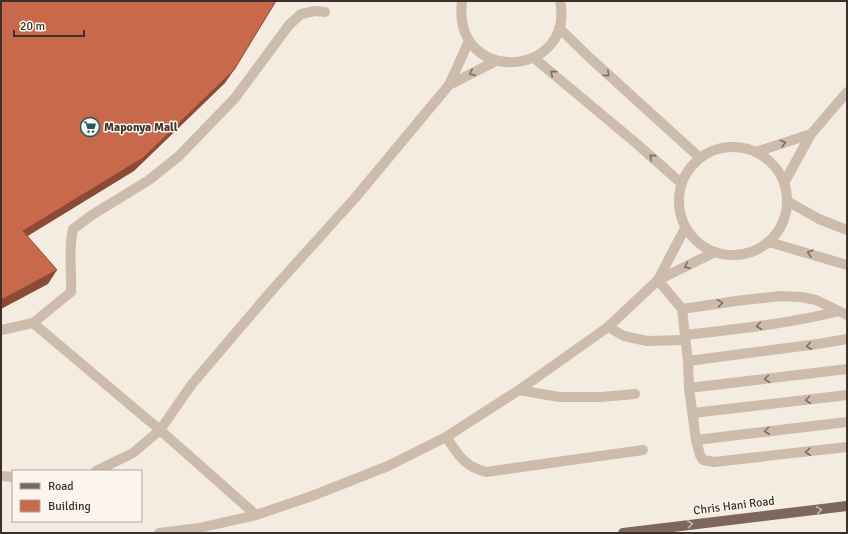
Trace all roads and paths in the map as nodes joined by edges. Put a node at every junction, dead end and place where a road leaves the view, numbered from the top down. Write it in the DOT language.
graph roads {
  1 [pos="462,1"];
  2 [pos="560,1"];
  3 [pos="325,12"];
  4 [pos="559,28"];
  5 [pos="469,40"];
  6 [pos="534,58"];
  7 [pos="496,61"];
  8 [pos="449,85"];
  9 [pos="847,92"];
  10 [pos="811,134"];
  11 [pos="756,152"];
  12 [pos="700,158"];
  13 [pos="681,183"];
  14 [pos="784,183"];
  15 [pos="787,201"];
  16 [pos="686,228"];
  17 [pos="847,230"];
  18 [pos="770,242"];
  19 [pos="715,252"];
  20 [pos="847,264"];
  21 [pos="658,280"];
  22 [pos="682,309"];
  23 [pos="843,313"];
  24 [pos="33,323"];
  25 [pos="608,327"];
  26 [pos="1,330"];
  27 [pos="685,338"];
  28 [pos="847,339"];
  29 [pos="688,361"];
  30 [pos="847,369"];
  31 [pos="689,388"];
  32 [pos="519,390"];
  33 [pos="635,394"];
  34 [pos="847,395"];
  35 [pos="693,413"];
  36 [pos="847,422"];
  37 [pos="160,430"];
  38 [pos="446,437"];
  39 [pos="696,440"];
  40 [pos="847,447"];
  41 [pos="643,450"];
  42 [pos="98,470"];
  43 [pos="847,506"];
  44 [pos="256,515"];
  45 [pos="159,533"];
  46 [pos="623,533"];
  1 -- 5 [label="lane"];
  2 -- 4 [label="lane"];
  3 -- 24 [label="lane"];
  4 -- 6 [label="lane"];
  4 -- 12 [label="lane, one-way"];
  5 -- 7 [label="lane"];
  5 -- 8 [label="lane"];
  6 -- 7 [label="lane"];
  13 -- 6 [label="lane, one-way"];
  7 -- 8 [label="lane, one-way"];
  8 -- 37 [label="lane"];
  9 -- 10 [label="lane"];
  11 -- 10 [label="lane, one-way"];
  10 -- 14 [label="lane"];
  11 -- 12 [label="lane"];
  11 -- 14 [label="lane"];
  12 -- 13 [label="lane"];
  13 -- 16 [label="lane"];
  14 -- 15 [label="lane"];
  15 -- 17 [label="lane"];
  15 -- 18 [label="lane"];
  16 -- 19 [label="lane"];
  16 -- 21 [label="lane"];
  18 -- 19 [label="lane"];
  20 -- 18 [label="lane, one-way"];
  19 -- 21 [label="lane, one-way"];
  21 -- 22 [label="lane"];
  21 -- 25 [label="lane"];
  22 -- 23 [label="lane, one-way"];
  22 -- 27 [label="lane"];
  23 -- 27 [label="lane, one-way"];
  24 -- 26 [label="lane"];
  24 -- 37 [label="lane"];
  25 -- 27 [label="lane"];
  25 -- 32 [label="lane"];
  27 -- 29 [label="lane"];
  28 -- 29 [label="lane, one-way"];
  29 -- 31 [label="lane"];
  30 -- 31 [label="lane, one-way"];
  31 -- 35 [label="lane"];
  32 -- 33 [label="lane"];
  32 -- 38 [label="lane"];
  34 -- 35 [label="lane, one-way"];
  35 -- 39 [label="lane"];
  36 -- 39 [label="lane, one-way"];
  37 -- 42 [label="lane"];
  37 -- 44 [label="lane"];
  38 -- 41 [label="lane"];
  38 -- 44 [label="lane"];
  40 -- 39 [label="lane, one-way"];
  46 -- 43 [label="main road, Chris Hani Road, one-way"];
  44 -- 45 [label="lane"];
}
